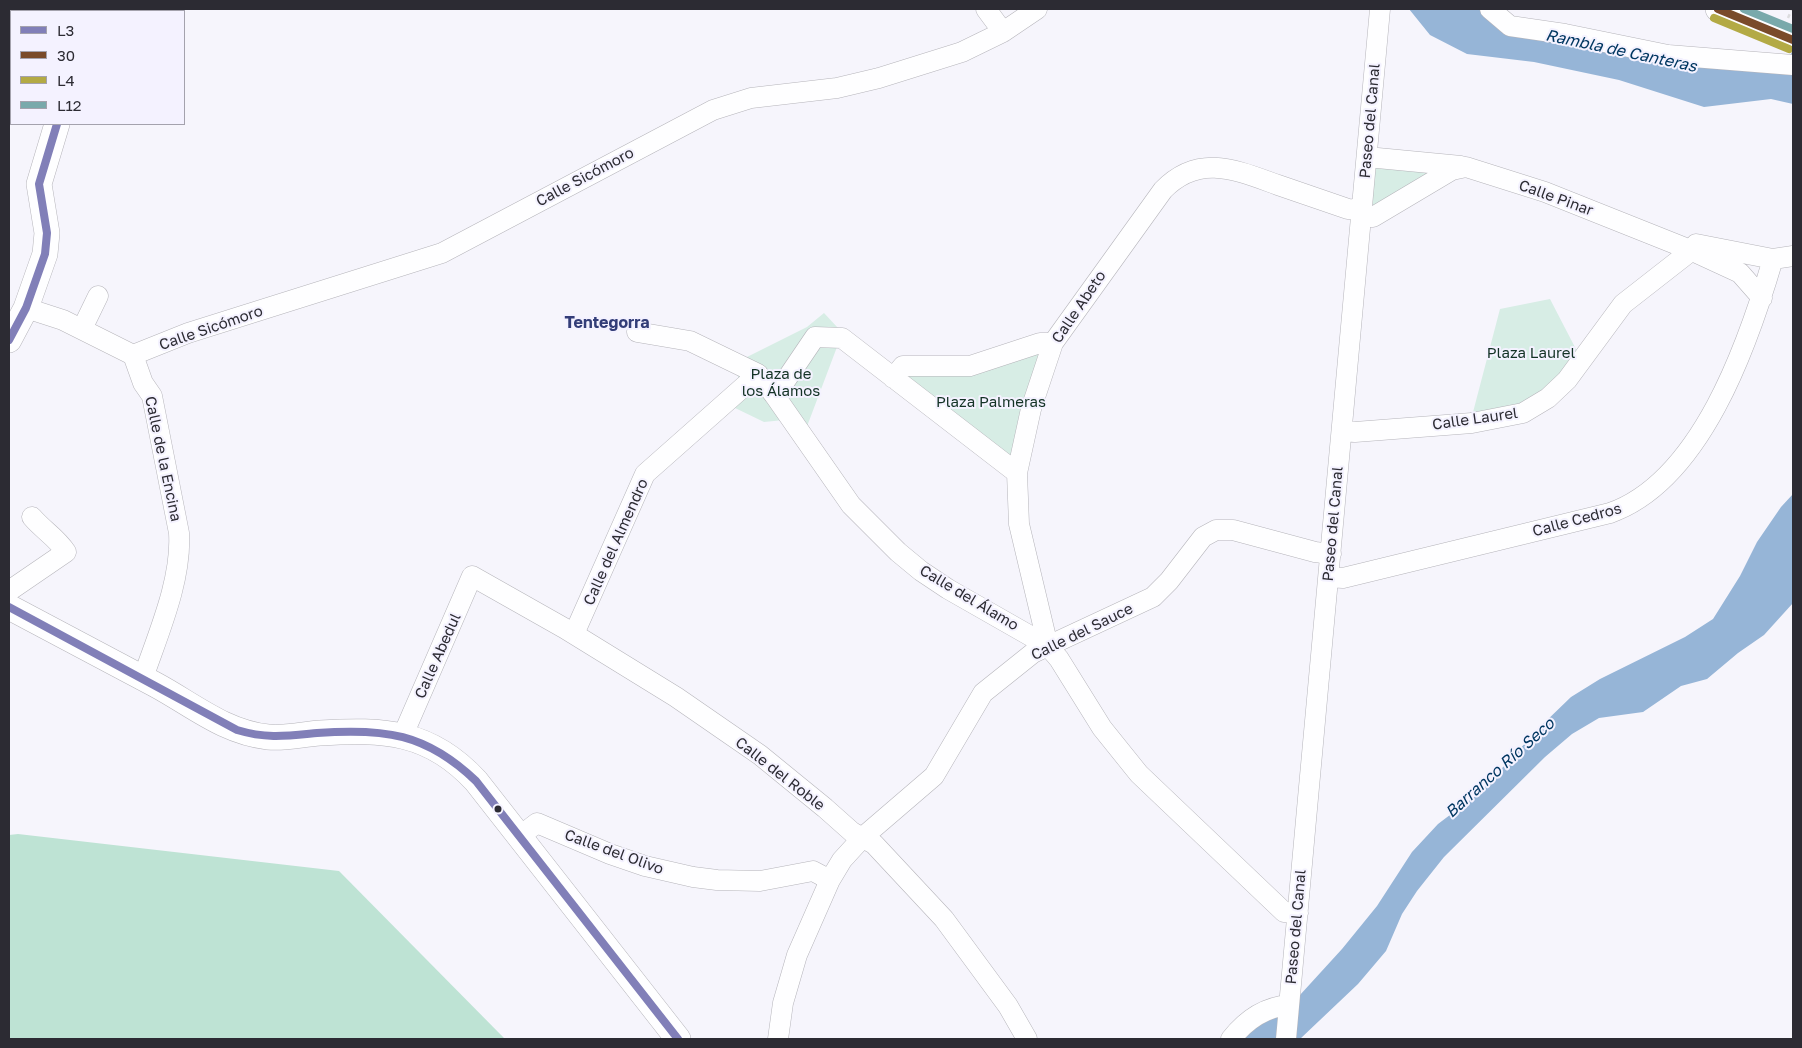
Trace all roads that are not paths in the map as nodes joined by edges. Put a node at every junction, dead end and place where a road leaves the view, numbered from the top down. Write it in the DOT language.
graph roads {
  1 [pos="986,9"];
  2 [pos="1037,9"];
  3 [pos="1380,9"];
  4 [pos="1490,9"];
  5 [pos="1732,11"];
  6 [pos="1003,32"];
  7 [pos="1793,40"];
  8 [pos="1793,65"];
  9 [pos="57,125"];
  10 [pos="1367,157"];
  11 [pos="1466,167"];
  12 [pos="1362,213"];
  13 [pos="1646,231"];
  14 [pos="1688,249"];
  15 [pos="1793,256"];
  16 [pos="1773,259"];
  17 [pos="98,296"];
  18 [pos="1762,298"];
  19 [pos="26,308"];
  20 [pos="82,329"];
  21 [pos="637,332"];
  22 [pos="9,340"];
  23 [pos="1053,343"];
  24 [pos="133,355"];
  25 [pos="758,374"];
  26 [pos="893,378"];
  27 [pos="775,396"];
  28 [pos="1342,430"];
  29 [pos="1017,472"];
  30 [pos="32,517"];
  31 [pos="1330,554"];
  32 [pos="472,576"];
  33 [pos="1328,577"];
  34 [pos="9,592"];
  35 [pos="9,607"];
  36 [pos="574,634"];
  37 [pos="1048,646"];
  38 [pos="142,678"];
  39 [pos="403,735"];
  40 [pos="520,836"];
  41 [pos="863,837"];
  42 [pos="830,880"];
  43 [pos="1298,913"];
  44 [pos="1289,1005"];
  45 [pos="678,1039"];
  46 [pos="778,1039"];
  47 [pos="1026,1039"];
  48 [pos="1231,1039"];
  49 [pos="1286,1039"];
  1 -- 6 [label="street"];
  2 -- 6 [label="street, Calle Sicómoro"];
  3 -- 10 [label="street, Paseo del Canal"];
  4 -- 8 [label="street"];
  5 -- 7 [label="main road"];
  6 -- 24 [label="street, Calle Sicómoro"];
  9 -- 19 [label="main road"];
  10 -- 11 [label="street, Calle Pinar"];
  10 -- 12 [label="street, Paseo del Canal"];
  11 -- 12 [label="street"];
  11 -- 13 [label="street, Calle Pinar"];
  12 -- 23 [label="street, Calle Abeto"];
  12 -- 28 [label="street, Paseo del Canal"];
  13 -- 14 [label="street, Calle Pinar"];
  13 -- 16 [label="street, Calle Pinar"];
  14 -- 18 [label="street, Calle Pinar"];
  14 -- 28 [label="street, Calle Laurel"];
  15 -- 16 [label="street, Calle Pinar"];
  16 -- 18 [label="street, Calle Cedros"];
  17 -- 20 [label="street"];
  18 -- 33 [label="street, Calle Cedros"];
  19 -- 20 [label="street"];
  19 -- 22 [label="main road"];
  20 -- 24 [label="street"];
  21 -- 25 [label="street"];
  23 -- 26 [label="street"];
  23 -- 29 [label="street, Calle Abeto"];
  24 -- 38 [label="street, Calle de la Encina"];
  25 -- 27 [label="street"];
  25 -- 36 [label="street, Calle del Almendro"];
  26 -- 27 [label="street"];
  26 -- 29 [label="street"];
  27 -- 37 [label="street, Calle del Álamo"];
  28 -- 31 [label="street, Paseo del Canal"];
  29 -- 37 [label="street, Calle Abeto"];
  30 -- 34 [label="street"];
  31 -- 33 [label="street, Paseo del Canal"];
  31 -- 37 [label="street, Calle del Sauce"];
  32 -- 36 [label="street, Calle del Roble"];
  32 -- 39 [label="street, Calle Abedul"];
  33 -- 43 [label="street, Paseo del Canal"];
  35 -- 38 [label="main road"];
  36 -- 41 [label="street, Calle del Roble"];
  37 -- 41 [label="street, Calle del Sauce"];
  37 -- 43 [label="street, Calle del Álamo"];
  38 -- 39 [label="main road"];
  39 -- 40 [label="main road"];
  40 -- 42 [label="street, Calle del Olivo"];
  40 -- 45 [label="main road"];
  41 -- 42 [label="street, Calle del Sauce"];
  41 -- 47 [label="street, Calle del Roble"];
  42 -- 46 [label="street, Calle del Sauce"];
  43 -- 44 [label="street, Paseo del Canal"];
  44 -- 48 [label="street"];
  44 -- 49 [label="street, Paseo del Canal"];
}
